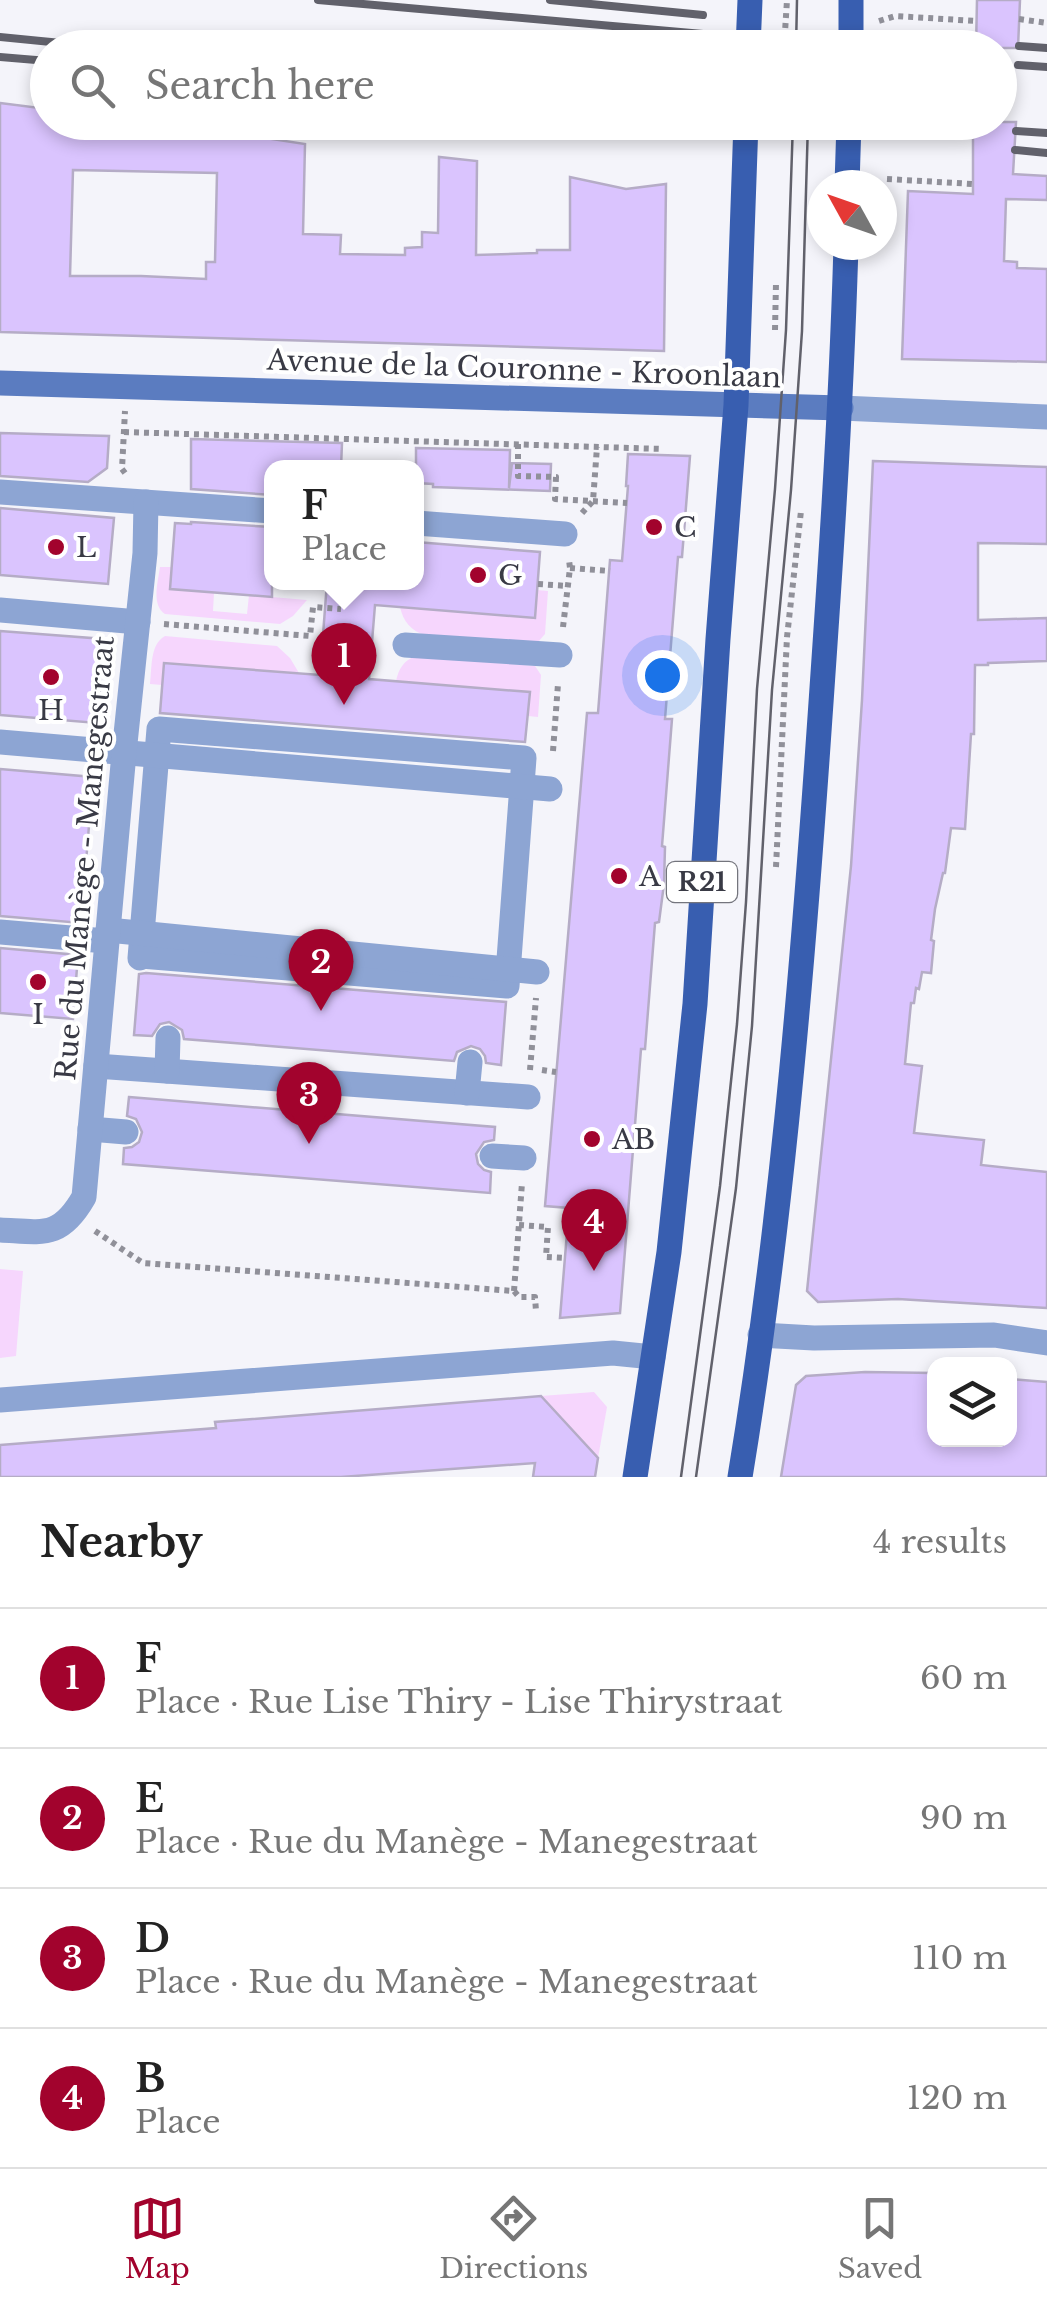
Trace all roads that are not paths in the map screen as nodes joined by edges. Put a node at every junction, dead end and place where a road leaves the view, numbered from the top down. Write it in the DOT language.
graph roads {
  1 [pos="750,0"];
  2 [pos="851,0"];
  3 [pos="749,30"];
  4 [pos="850,30"];
  5 [pos="745,140"];
  6 [pos="848,140"];
  7 [pos="847,170"];
  8 [pos="846,260"];
  9 [pos="0,383"];
  10 [pos="736,405"];
  11 [pos="841,408"];
  12 [pos="1047,417"];
  13 [pos="0,492"];
  14 [pos="146,502"];
  15 [pos="264,510"];
  16 [pos="424,523"];
  17 [pos="565,534"];
  18 [pos="0,610"];
  19 [pos="138,622"];
  20 [pos="405,644"];
  21 [pos="560,655"];
  22 [pos="0,742"];
  23 [pos="124,753"];
  24 [pos="156,756"];
  25 [pos="522,787"];
  26 [pos="550,789"];
  27 [pos="0,932"];
  28 [pos="142,934"];
  29 [pos="107,936"];
  30 [pos="508,968"];
  31 [pos="538,972"];
  32 [pos="168,1038"];
  33 [pos="470,1062"];
  34 [pos="96,1066"];
  35 [pos="167,1071"];
  36 [pos="467,1093"];
  37 [pos="528,1097"];
  38 [pos="90,1129"];
  39 [pos="126,1132"];
  40 [pos="492,1156"];
  41 [pos="524,1158"];
  42 [pos="0,1230"];
  43 [pos="760,1335"];
  44 [pos="1047,1343"];
  45 [pos="653,1357"];
  46 [pos="0,1400"];
  47 [pos="635,1477"];
  48 [pos="740,1477"];
  1 -- 3 [label="main road"];
  2 -- 4 [label="main road"];
  5 -- 10 [label="main road, R21"];
  6 -- 7 [label="main road"];
  8 -- 11 [label="main road"];
  9 -- 10 [label="main road, Avenue de la Couronne - Kroonlaan"];
  10 -- 11 [label="main road, Avenue de la Couronne - Kroonlaan"];
  10 -- 45 [label="main road, R21"];
  11 -- 12 [label="street, Avenue de la Couronne - Kroonlaan"];
  11 -- 43 [label="main road"];
  13 -- 14 [label="street"];
  14 -- 15 [label="street"];
  14 -- 19 [label="street, Rue du Manège - Manegestraat"];
  16 -- 17 [label="street"];
  18 -- 19 [label="street"];
  19 -- 23 [label="street, Rue du Manège - Manegestraat"];
  20 -- 21 [label="street"];
  22 -- 23 [label="street"];
  23 -- 24 [label="street"];
  23 -- 29 [label="street, Rue du Manège - Manegestraat"];
  24 -- 25 [label="street"];
  24 -- 28 [label="street"];
  25 -- 26 [label="street"];
  25 -- 30 [label="street"];
  27 -- 29 [label="street"];
  28 -- 29 [label="street"];
  28 -- 30 [label="street"];
  29 -- 34 [label="street, Rue du Manège - Manegestraat"];
  30 -- 31 [label="street"];
  32 -- 35 [label="street"];
  33 -- 36 [label="street"];
  34 -- 35 [label="street"];
  34 -- 38 [label="street, Rue du Manège - Manegestraat"];
  35 -- 36 [label="street"];
  36 -- 37 [label="street"];
  38 -- 39 [label="street"];
  38 -- 42 [label="street, Rue du Manège - Manegestraat"];
  40 -- 41 [label="street"];
  43 -- 44 [label="street"];
  43 -- 48 [label="main road"];
  45 -- 46 [label="street"];
  45 -- 47 [label="main road, R21"];
}
